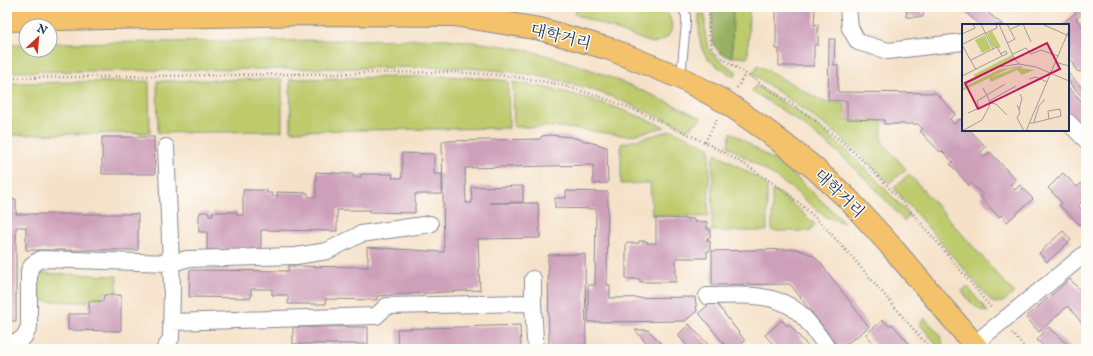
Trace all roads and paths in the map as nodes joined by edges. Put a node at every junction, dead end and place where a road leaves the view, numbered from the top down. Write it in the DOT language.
graph roads {
  1 [pos="514,7"];
  2 [pos="681,7"];
  3 [pos="709,7"];
  4 [pos="848,7"];
  5 [pos="116,13"];
  6 [pos="460,16"];
  7 [pos="7,20"];
  8 [pos="962,42"];
  9 [pos="7,78"];
  10 [pos="681,78"];
  11 [pos="1069,123"];
  12 [pos="1086,140"];
  13 [pos="166,147"];
  14 [pos="430,224"];
  15 [pos="1085,257"];
  16 [pos="171,263"];
  17 [pos="533,279"];
  18 [pos="707,296"];
  19 [pos="532,303"];
  20 [pos="1002,321"];
  21 [pos="171,322"];
  22 [pos="535,340"];
  23 [pos="7,342"];
  24 [pos="973,347"];
  25 [pos="167,348"];
  26 [pos="828,349"];
  27 [pos="930,349"];
  28 [pos="1026,349"];
  1 -- 6 [label="lane"];
  2 -- 10 [label="lane"];
  3 -- 20 [label="path"];
  4 -- 8 [label="street"];
  5 -- 6 [label="main road, 대학거리"];
  5 -- 7 [label="main road, 대학거리"];
  6 -- 10 [label="main road, 대학거리"];
  9 -- 27 [label="path"];
  10 -- 24 [label="main road, 대학거리"];
  11 -- 12 [label="street"];
  13 -- 16 [label="street"];
  14 -- 16 [label="street"];
  15 -- 20 [label="street"];
  16 -- 21 [label="street"];
  16 -- 23 [label="street"];
  17 -- 19 [label="street"];
  18 -- 26 [label="street"];
  19 -- 21 [label="street"];
  19 -- 22 [label="street"];
  20 -- 24 [label="street"];
  20 -- 28 [label="path"];
  21 -- 25 [label="street"];
}
